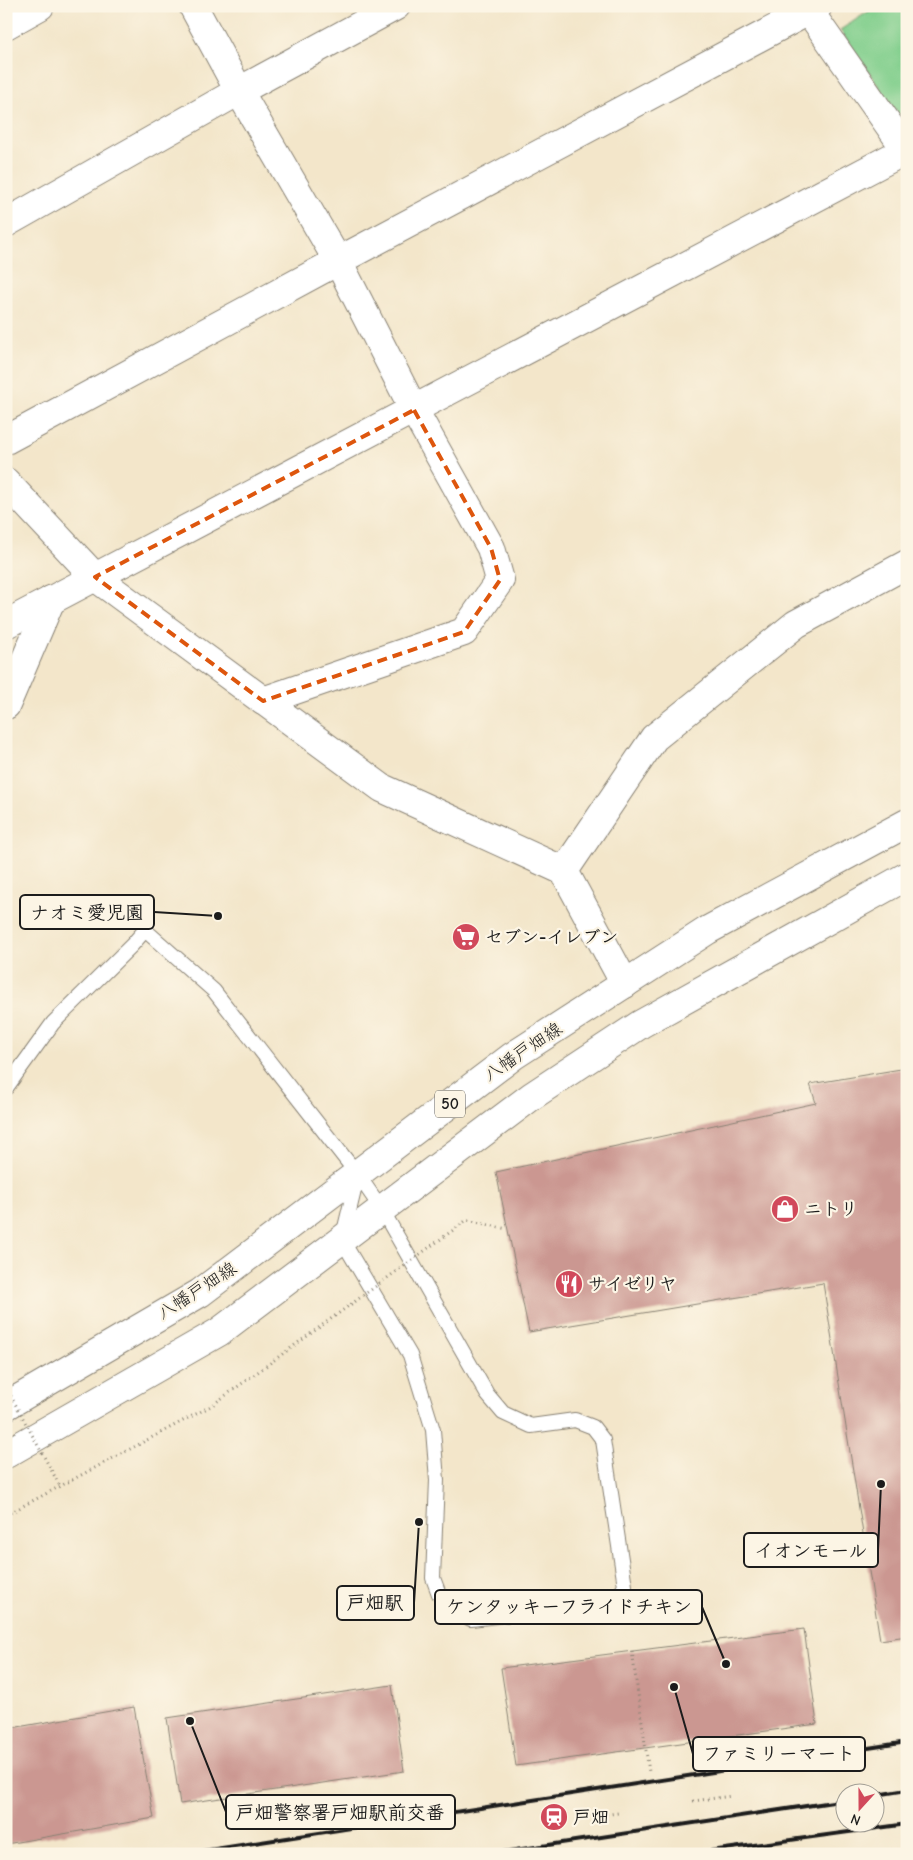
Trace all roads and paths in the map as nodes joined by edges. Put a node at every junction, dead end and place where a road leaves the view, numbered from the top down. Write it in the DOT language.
graph roads {
  1 [pos="40,6"];
  2 [pos="193,6"];
  3 [pos="396,6"];
  4 [pos="813,9"];
  5 [pos="6,25"];
  6 [pos="239,91"];
  7 [pos="906,151"];
  8 [pos="6,223"];
  9 [pos="338,261"];
  10 [pos="414,410"];
  11 [pos="6,440"];
  12 [pos="6,482"];
  13 [pos="907,564"];
  14 [pos="96,577"];
  15 [pos="51,600"];
  16 [pos="6,624"];
  17 [pos="263,701"];
  18 [pos="6,705"];
  19 [pos="907,823"];
  20 [pos="564,871"];
  21 [pos="907,876"];
  22 [pos="625,984"];
  23 [pos="6,1088"];
  24 [pos="358,1175"];
  25 [pos="382,1208"];
  26 [pos="507,1229"];
  27 [pos="342,1240"];
  28 [pos="6,1387"];
  29 [pos="6,1406"];
  30 [pos="6,1454"];
  31 [pos="60,1486"];
  32 [pos="6,1515"];
  33 [pos="632,1651"];
  34 [pos="650,1772"];
  35 [pos="732,1796"];
  36 [pos="693,1801"];
  37 [pos="618,1813"];
  38 [pos="577,1818"];
  1 -- 5 [label="street"];
  2 -- 6 [label="street"];
  3 -- 6 [label="street"];
  4 -- 7 [label="street"];
  4 -- 9 [label="street"];
  6 -- 8 [label="street"];
  6 -- 9 [label="street"];
  7 -- 10 [label="street"];
  9 -- 10 [label="street"];
  9 -- 11 [label="street"];
  10 -- 14 [label="street"];
  10 -- 17 [label="street"];
  12 -- 14 [label="street"];
  13 -- 20 [label="street"];
  14 -- 15 [label="street"];
  14 -- 17 [label="street"];
  15 -- 16 [label="street"];
  15 -- 18 [label="street"];
  17 -- 20 [label="street"];
  19 -- 22 [label="street, 八幡戸畑線 / 50"];
  20 -- 22 [label="street"];
  21 -- 25 [label="street, 50"];
  22 -- 24 [label="street, 八幡戸畑線 / 50"];
  23 -- 24 [label="lane"];
  24 -- 25 [label="lane"];
  24 -- 27 [label="lane"];
  24 -- 29 [label="street, 八幡戸畑線 / 50"];
  25 -- 27 [label="street, 50"];
  25 -- 27 [label="lane"];
  26 -- 31 [label="path, bridge"];
  27 -- 30 [label="street, 50"];
  28 -- 31 [label="path, bridge"];
  31 -- 32 [label="path, bridge"];
  33 -- 34 [label="path"];
  35 -- 36 [label="path"];
  37 -- 38 [label="path"];
}
